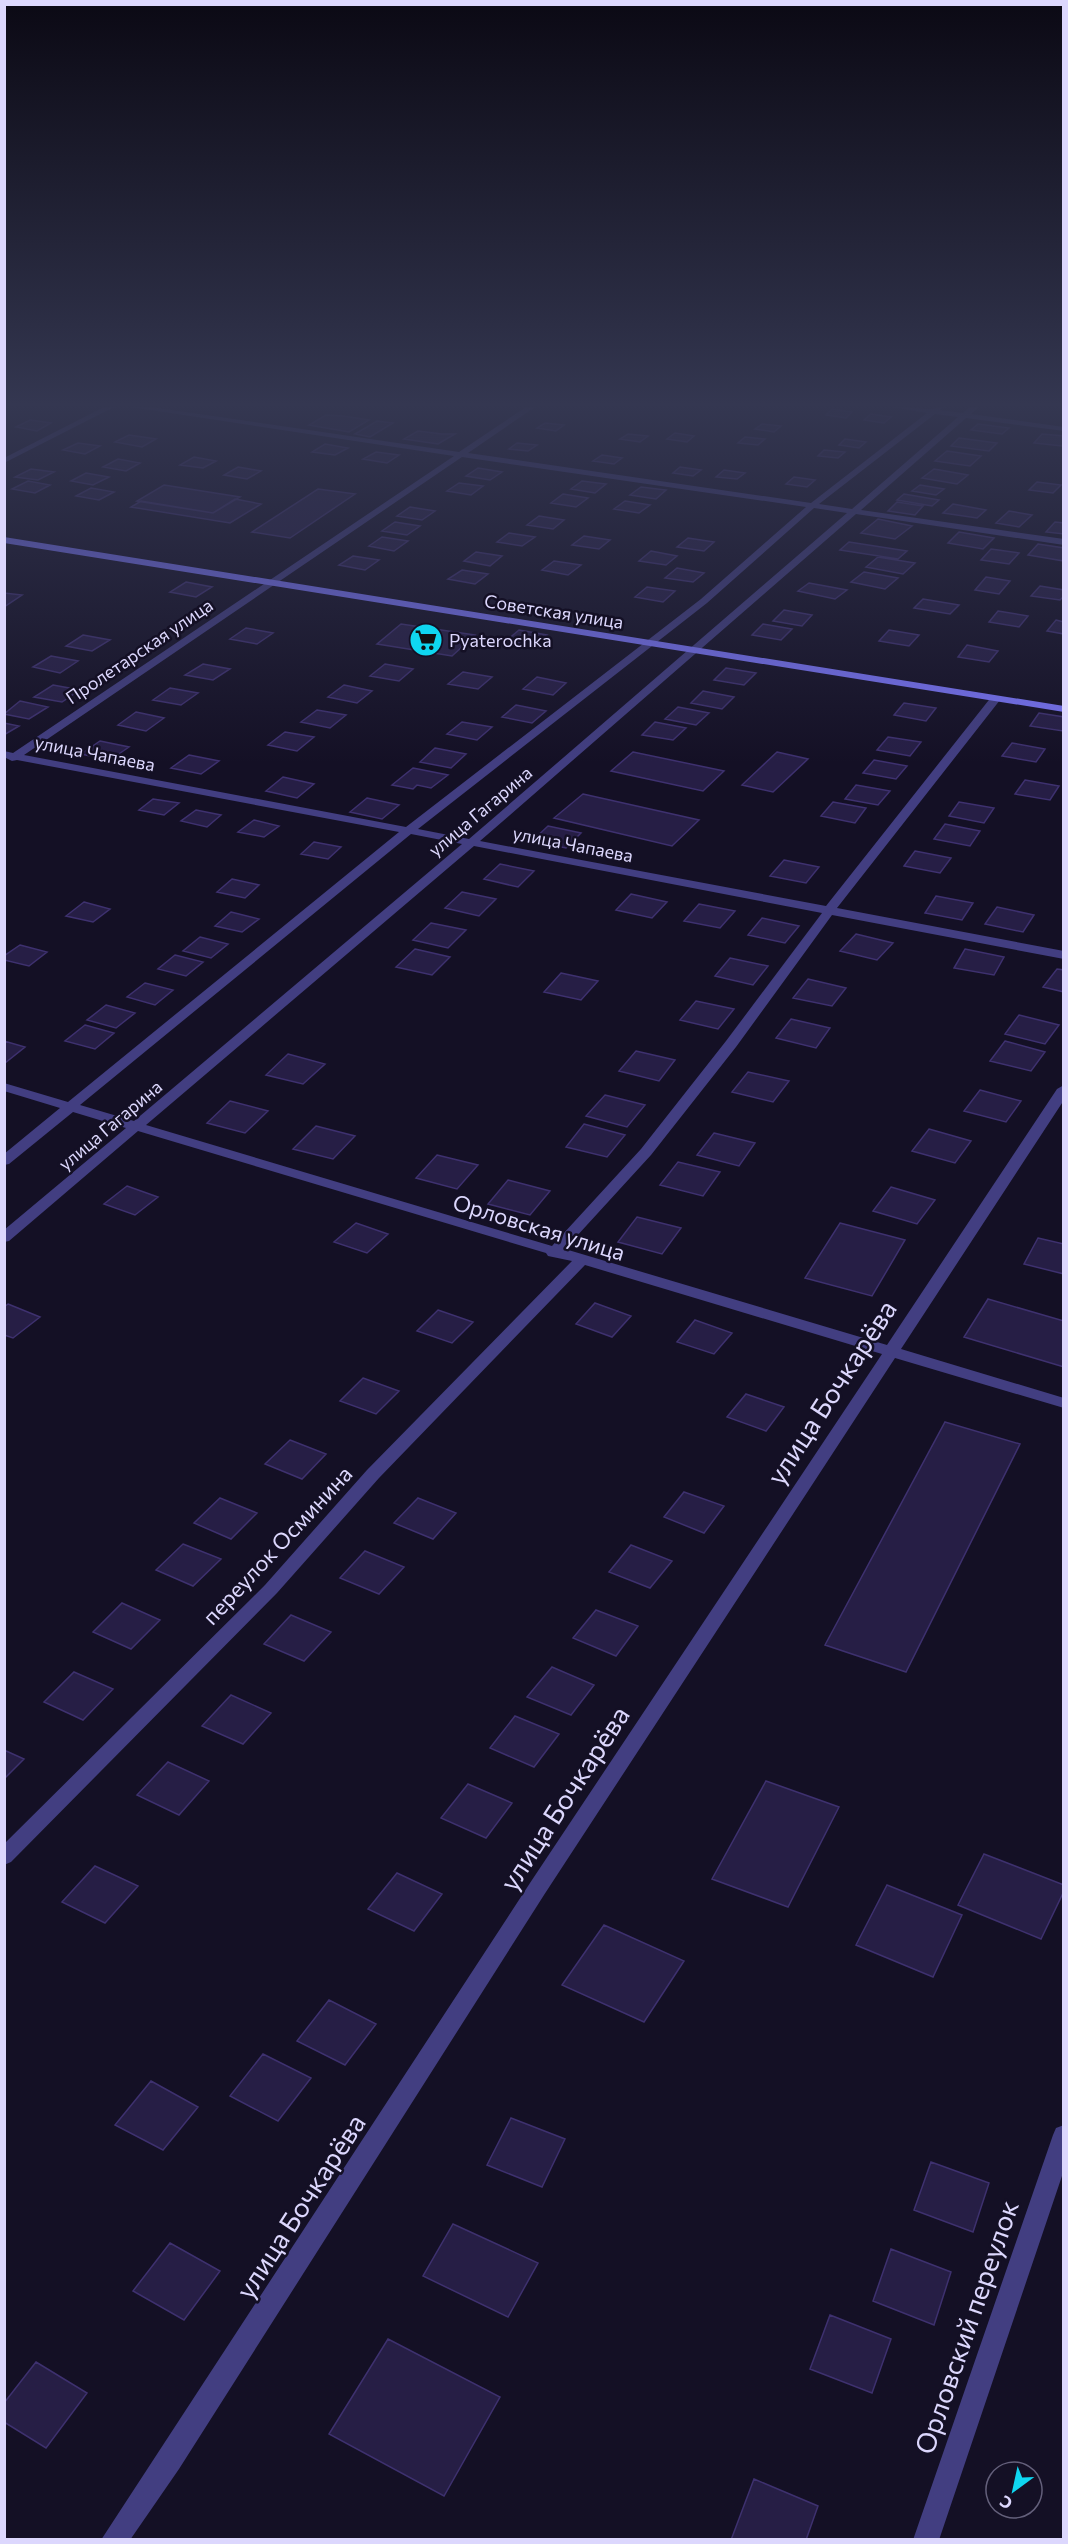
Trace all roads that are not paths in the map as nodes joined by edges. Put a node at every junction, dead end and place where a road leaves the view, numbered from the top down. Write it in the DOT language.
graph roads {
  1 [pos="353,526"];
  2 [pos="789,526"];
  3 [pos="835,526"];
  4 [pos="957,526"];
  5 [pos="4,540"];
  6 [pos="1064,542"];
  7 [pos="270,582"];
  8 [pos="648,642"];
  9 [pos="695,650"];
  10 [pos="996,698"];
  11 [pos="1064,708"];
  12 [pos="10,755"];
  13 [pos="4,763"];
  14 [pos="408,831"];
  15 [pos="471,843"];
  16 [pos="829,911"];
  17 [pos="1064,955"];
  18 [pos="4,1087"];
  19 [pos="1064,1089"];
  20 [pos="70,1107"];
  21 [pos="135,1128"];
  22 [pos="4,1161"];
  23 [pos="4,1238"];
  24 [pos="553,1253"];
  25 [pos="581,1261"];
  26 [pos="888,1353"];
  27 [pos="1064,1403"];
  28 [pos="4,1857"];
  29 [pos="1064,2134"];
  30 [pos="114,2540"];
  31 [pos="926,2540"];
  1 -- 7 [label="street, Пролетарская улица"];
  2 -- 8 [label="street, улица Гагарина"];
  3 -- 9 [label="street, улица Гагарина"];
  4 -- 6 [label="street"];
  5 -- 7 [label="street, Советская улица"];
  7 -- 8 [label="street, Советская улица"];
  7 -- 12 [label="street, Пролетарская улица"];
  8 -- 9 [label="street, Советская улица"];
  8 -- 14 [label="street, улица Гагарина"];
  9 -- 10 [label="street, Советская улица"];
  9 -- 15 [label="street, улица Гагарина"];
  10 -- 11 [label="street, Советская улица"];
  10 -- 16 [label="street"];
  12 -- 13 [label="street, Пролетарская улица"];
  12 -- 14 [label="street, улица Чапаева"];
  14 -- 15 [label="street, улица Чапаева"];
  14 -- 20 [label="street, улица Гагарина"];
  15 -- 16 [label="street, улица Чапаева"];
  15 -- 21 [label="street, улица Гагарина"];
  16 -- 17 [label="street, улица Чапаева"];
  16 -- 24 [label="street"];
  18 -- 20 [label="street, Орловская улица"];
  19 -- 26 [label="street, улица Бочкарёва"];
  20 -- 21 [label="street, Орловская улица"];
  20 -- 22 [label="street, улица Гагарина"];
  21 -- 23 [label="street, улица Гагарина"];
  21 -- 24 [label="street, Орловская улица"];
  24 -- 25 [label="street, Орловская улица"];
  25 -- 26 [label="street, Орловская улица"];
  25 -- 28 [label="street, переулок Осминина"];
  26 -- 27 [label="street, Орловская улица"];
  26 -- 30 [label="street, улица Бочкарёва"];
  29 -- 31 [label="street, Орловский переулок"];
}
